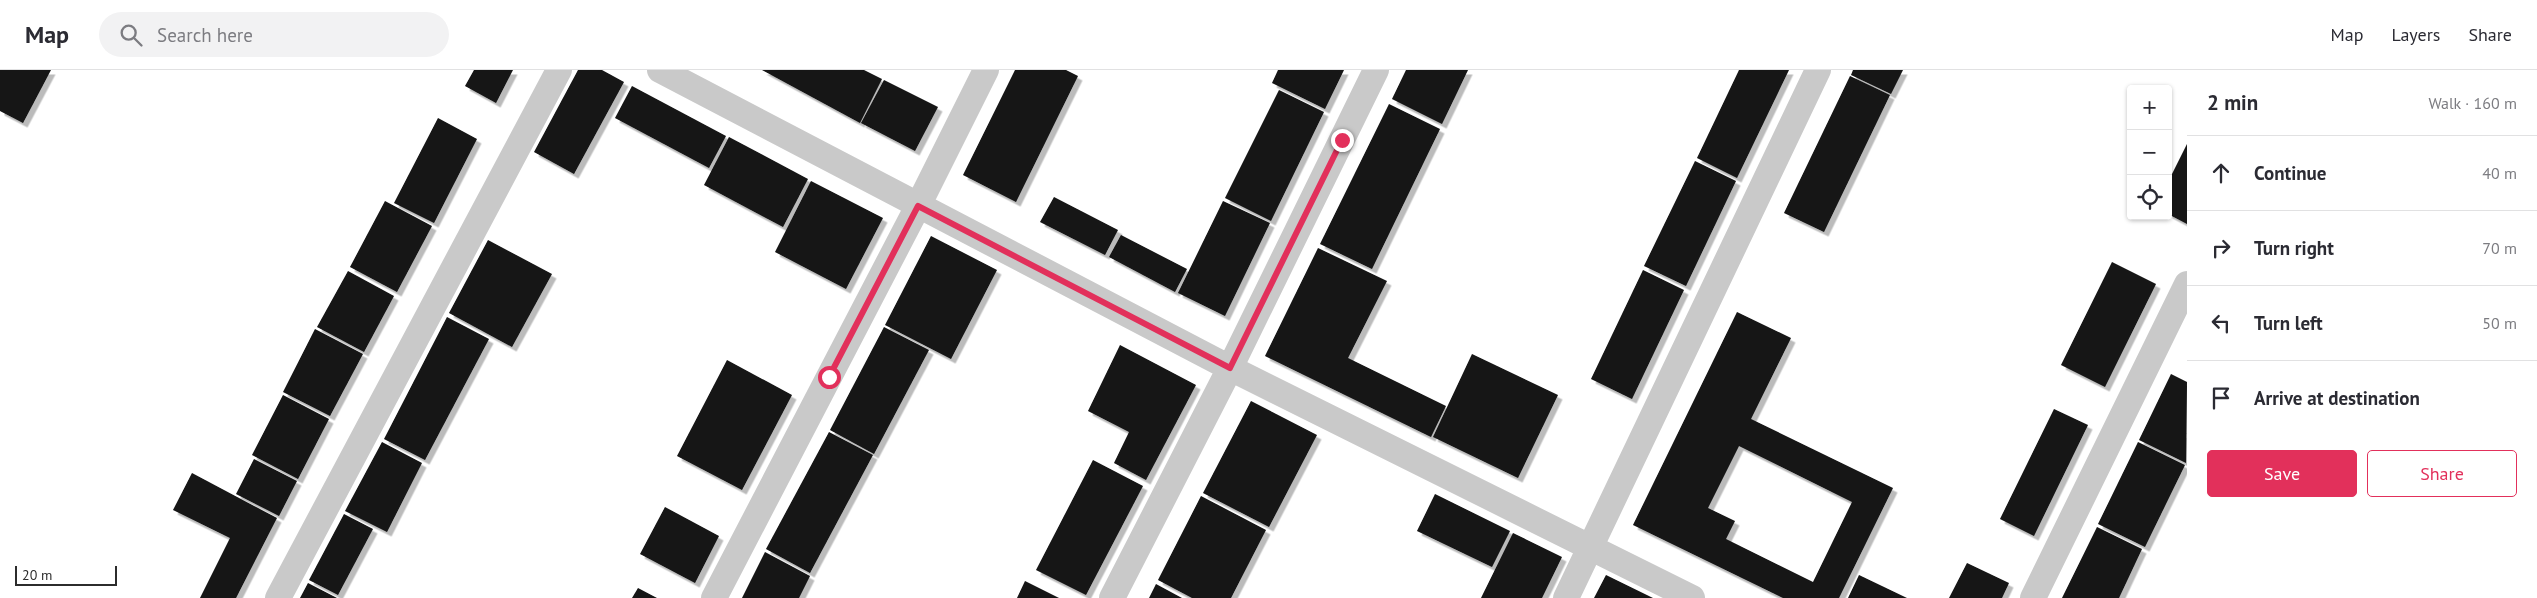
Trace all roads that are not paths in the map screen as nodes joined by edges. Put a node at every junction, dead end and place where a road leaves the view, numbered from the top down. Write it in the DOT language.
graph roads {
  1 [pos="558,70"];
  2 [pos="660,70"];
  3 [pos="986,70"];
  4 [pos="1376,70"];
  5 [pos="1818,70"];
  6 [pos="918,206"];
  7 [pos="2187,284"];
  8 [pos="1230,368"];
  9 [pos="1591,546"];
  10 [pos="278,598"];
  11 [pos="714,598"];
  12 [pos="1112,598"];
  13 [pos="1566,598"];
  14 [pos="1692,598"];
  15 [pos="2033,598"];
  1 -- 10 [label="street"];
  2 -- 6 [label="street"];
  3 -- 6 [label="street"];
  4 -- 8 [label="street"];
  5 -- 9 [label="street"];
  6 -- 8 [label="street"];
  6 -- 11 [label="street"];
  7 -- 15 [label="street"];
  8 -- 9 [label="street"];
  8 -- 12 [label="street"];
  9 -- 13 [label="street"];
  9 -- 14 [label="street"];
}
